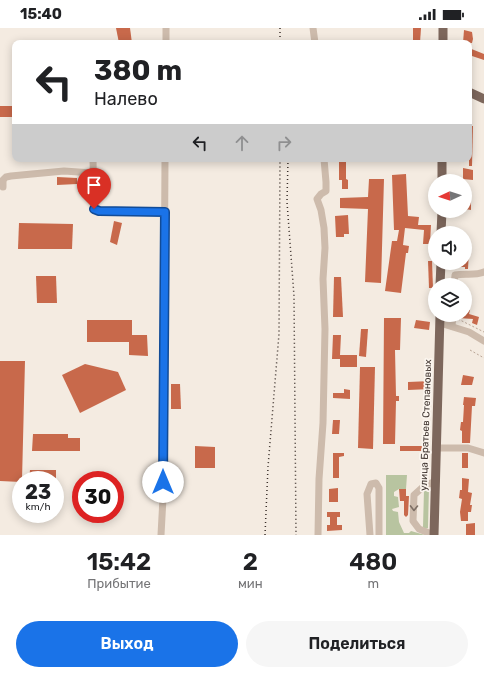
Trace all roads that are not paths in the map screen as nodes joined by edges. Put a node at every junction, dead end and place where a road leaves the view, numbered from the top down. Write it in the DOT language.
graph roads {
  1 [pos="166,28"];
  2 [pos="313,28"];
  3 [pos="443,28"];
  4 [pos="166,40"];
  5 [pos="315,40"];
  6 [pos="443,40"];
  7 [pos="472,93"];
  8 [pos="484,99"];
  9 [pos="93,162"];
  10 [pos="165,162"];
  11 [pos="324,162"];
  12 [pos="442,162"];
  13 [pos="93,173"];
  14 [pos="442,174"];
  15 [pos="3,187"];
  16 [pos="165,212"];
  17 [pos="484,272"];
  18 [pos="455,278"];
  19 [pos="440,322"];
  20 [pos="445,322"];
  21 [pos="453,322"];
  22 [pos="452,326"];
  23 [pos="484,340"];
  24 [pos="436,448"];
  25 [pos="484,453"];
  26 [pos="436,481"];
  27 [pos="161,535"];
  28 [pos="318,535"];
  29 [pos="370,535"];
  30 [pos="379,535"];
  31 [pos="434,535"];
  1 -- 4 [label="street"];
  2 -- 5 [label="street"];
  3 -- 6 [label="main road"];
  7 -- 8 [label="main road"];
  9 -- 13 [label="street"];
  10 -- 16 [label="street"];
  11 -- 28 [label="street"];
  12 -- 14 [label="main road"];
  13 -- 15 [label="street"];
  13 -- 16 [label="street"];
  16 -- 27 [label="street"];
  17 -- 18 [label="street"];
  19 -- 24 [label="main road, улица Братьев Степановых"];
  20 -- 22 [label="street"];
  21 -- 22 [label="street"];
  22 -- 23 [label="street"];
  24 -- 25 [label="street"];
  24 -- 26 [label="main road, улица Братьев Степановых"];
  26 -- 31 [label="main road, улица Братьев Степановых"];
  26 -- 31 [label="street, one-way"];
  29 -- 30 [label="street"];
}
